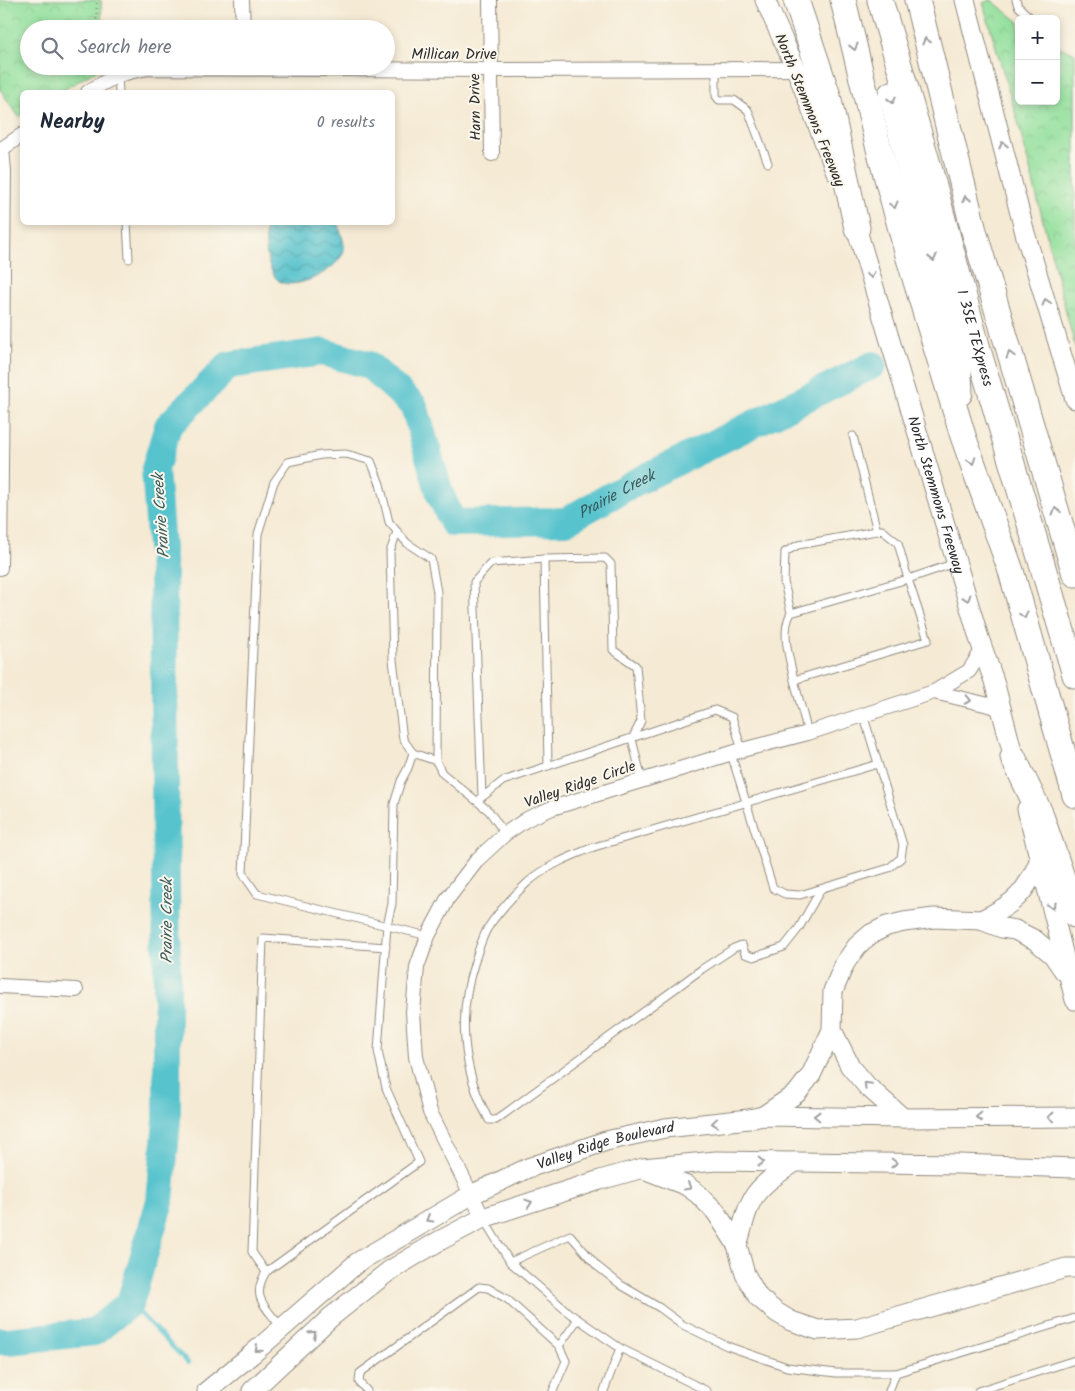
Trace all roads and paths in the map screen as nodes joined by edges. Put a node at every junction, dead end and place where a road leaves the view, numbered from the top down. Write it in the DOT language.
graph roads {
  1 [pos="97,0"];
  2 [pos="242,0"];
  3 [pos="490,0"];
  4 [pos="765,0"];
  5 [pos="796,0"];
  6 [pos="843,0"];
  7 [pos="879,0"];
  8 [pos="965,0"];
  9 [pos="1016,0"];
  10 [pos="916,4"];
  11 [pos="1028,15"];
  12 [pos="96,20"];
  13 [pos="243,20"];
  14 [pos="395,69"];
  15 [pos="716,69"];
  16 [pos="796,69"];
  17 [pos="491,70"];
  18 [pos="118,75"];
  19 [pos="92,90"];
  20 [pos="119,90"];
  21 [pos="20,136"];
  22 [pos="1,149"];
  23 [pos="492,154"];
  24 [pos="768,163"];
  25 [pos="126,225"];
  26 [pos="857,228"];
  27 [pos="129,259"];
  28 [pos="1,390"];
  29 [pos="1075,399"];
  30 [pos="854,436"];
  31 [pos="963,436"];
  32 [pos="877,531"];
  33 [pos="397,532"];
  34 [pos="544,559"];
  35 [pos="956,563"];
  36 [pos="0,568"];
  37 [pos="1075,574"];
  38 [pos="908,579"];
  39 [pos="791,613"];
  40 [pos="983,649"];
  41 [pos="1075,675"];
  42 [pos="794,680"];
  43 [pos="934,692"];
  44 [pos="1002,711"];
  45 [pos="863,714"];
  46 [pos="808,733"];
  47 [pos="632,739"];
  48 [pos="736,752"];
  49 [pos="413,753"];
  50 [pos="1013,757"];
  51 [pos="436,761"];
  52 [pos="878,764"];
  53 [pos="548,766"];
  54 [pos="642,780"];
  55 [pos="1075,795"];
  56 [pos="481,799"];
  57 [pos="747,803"];
  58 [pos="505,834"];
  59 [pos="1040,859"];
  60 [pos="821,889"];
  61 [pos="1075,915"];
  62 [pos="981,920"];
  63 [pos="387,925"];
  64 [pos="428,936"];
  65 [pos="386,947"];
  66 [pos="1069,978"];
  67 [pos="0,986"];
  68 [pos="76,990"];
  69 [pos="1075,1000"];
  70 [pos="832,1030"];
  71 [pos="763,1116"];
  72 [pos="903,1118"];
  73 [pos="1075,1118"];
  74 [pos="795,1162"];
  75 [pos="643,1168"];
  76 [pos="1075,1168"];
  77 [pos="471,1195"];
  78 [pos="483,1218"];
  79 [pos="737,1245"];
  80 [pos="510,1262"];
  81 [pos="1072,1266"];
  82 [pos="266,1272"];
  83 [pos="1075,1318"];
  84 [pos="578,1319"];
  85 [pos="282,1328"];
  86 [pos="560,1346"];
  87 [pos="620,1348"];
  88 [pos="1075,1360"];
  89 [pos="896,1373"];
  90 [pos="207,1391"];
  91 [pos="252,1391"];
  92 [pos="367,1391"];
  93 [pos="553,1391"];
  94 [pos="604,1391"];
  95 [pos="707,1391"];
  96 [pos="889,1391"];
  97 [pos="978,1391"];
  1 -- 12 [label="path"];
  2 -- 13 [label="street"];
  3 -- 17 [label="street, Harn Drive"];
  4 -- 16 [label="main road, North Stemmons Freeway"];
  5 -- 26 [label="highway"];
  6 -- 31 [label="highway, one-way"];
  7 -- 31 [label="highway, one-way"];
  7 -- 41 [label="highway, I 35E TEXpress"];
  29 -- 8 [label="main road, one-way"];
  9 -- 11 [label="lane"];
  37 -- 10 [label="highway, one-way"];
  14 -- 17 [label="street, Millican Drive"];
  15 -- 16 [label="street, Millican Drive"];
  15 -- 17 [label="street, Millican Drive"];
  15 -- 24 [label="lane"];
  16 -- 26 [label="main road, North Stemmons Freeway"];
  17 -- 23 [label="street, Harn Drive"];
  18 -- 19 [label="street, Millican Drive"];
  18 -- 20 [label="lane"];
  21 -- 22 [label="street"];
  22 -- 28 [label="street"];
  25 -- 27 [label="lane"];
  26 -- 35 [label="main road, North Stemmons Freeway, one-way"];
  28 -- 36 [label="street"];
  30 -- 32 [label="lane"];
  31 -- 55 [label="highway, one-way"];
  32 -- 38 [label="lane"];
  32 -- 39 [label="lane"];
  33 -- 49 [label="lane"];
  33 -- 51 [label="lane"];
  33 -- 63 [label="lane"];
  34 -- 47 [label="lane"];
  34 -- 53 [label="lane"];
  34 -- 56 [label="lane"];
  35 -- 38 [label="lane"];
  35 -- 40 [label="main road, North Stemmons Freeway, one-way"];
  38 -- 39 [label="lane"];
  38 -- 42 [label="lane"];
  39 -- 42 [label="lane"];
  40 -- 43 [label="street, Valley Ridge Circle"];
  40 -- 44 [label="main road, North Stemmons Freeway"];
  42 -- 46 [label="lane"];
  43 -- 44 [label="street, one-way"];
  43 -- 45 [label="street, Valley Ridge Circle"];
  44 -- 50 [label="main road, North Stemmons Freeway"];
  45 -- 46 [label="street, Valley Ridge Circle"];
  45 -- 52 [label="lane"];
  46 -- 48 [label="street, Valley Ridge Circle"];
  47 -- 48 [label="lane"];
  47 -- 53 [label="lane"];
  47 -- 54 [label="lane"];
  48 -- 54 [label="street, Valley Ridge Circle"];
  48 -- 57 [label="lane"];
  49 -- 51 [label="lane"];
  49 -- 63 [label="lane"];
  50 -- 59 [label="main road, North Stemmons Freeway"];
  50 -- 61 [label="highway"];
  51 -- 56 [label="lane"];
  52 -- 57 [label="lane"];
  52 -- 60 [label="lane"];
  53 -- 56 [label="lane"];
  54 -- 58 [label="street, Valley Ridge Circle"];
  56 -- 58 [label="lane"];
  57 -- 60 [label="lane"];
  57 -- 60 [label="lane"];
  58 -- 64 [label="street, Valley Ridge Circle"];
  59 -- 62 [label="main road"];
  59 -- 66 [label="main road, North Stemmons Freeway, one-way"];
  62 -- 66 [label="main road"];
  62 -- 70 [label="main road"];
  63 -- 64 [label="lane"];
  63 -- 65 [label="lane"];
  64 -- 77 [label="street, Valley Ridge Circle"];
  65 -- 82 [label="lane"];
  65 -- 82 [label="lane"];
  66 -- 69 [label="main road, North Stemmons Freeway"];
  67 -- 68 [label="street"];
  70 -- 71 [label="main road"];
  72 -- 70 [label="main road, one-way"];
  72 -- 71 [label="main road, Valley Ridge Boulevard, one-way"];
  71 -- 77 [label="main road, Valley Ridge Boulevard, one-way"];
  73 -- 72 [label="main road, Valley Ridge Boulevard, one-way"];
  75 -- 74 [label="main road, Valley Ridge Boulevard, one-way"];
  74 -- 76 [label="main road, Valley Ridge Boulevard, one-way"];
  74 -- 79 [label="main road"];
  78 -- 75 [label="main road, Valley Ridge Boulevard, one-way"];
  75 -- 79 [label="main road, one-way"];
  77 -- 78 [label="street, Valley Ridge Circle"];
  77 -- 85 [label="main road, Valley Ridge Boulevard, one-way"];
  78 -- 80 [label="lane"];
  91 -- 78 [label="main road, Valley Ridge Boulevard, one-way"];
  79 -- 81 [label="main road"];
  80 -- 84 [label="lane"];
  80 -- 89 [label="lane"];
  82 -- 85 [label="lane"];
  83 -- 89 [label="lane"];
  84 -- 86 [label="lane"];
  84 -- 87 [label="lane"];
  85 -- 90 [label="main road, Valley Ridge Boulevard, one-way"];
  86 -- 92 [label="lane"];
  86 -- 93 [label="lane"];
  87 -- 94 [label="lane"];
  87 -- 95 [label="lane"];
  88 -- 97 [label="lane"];
  89 -- 96 [label="lane"];
}
